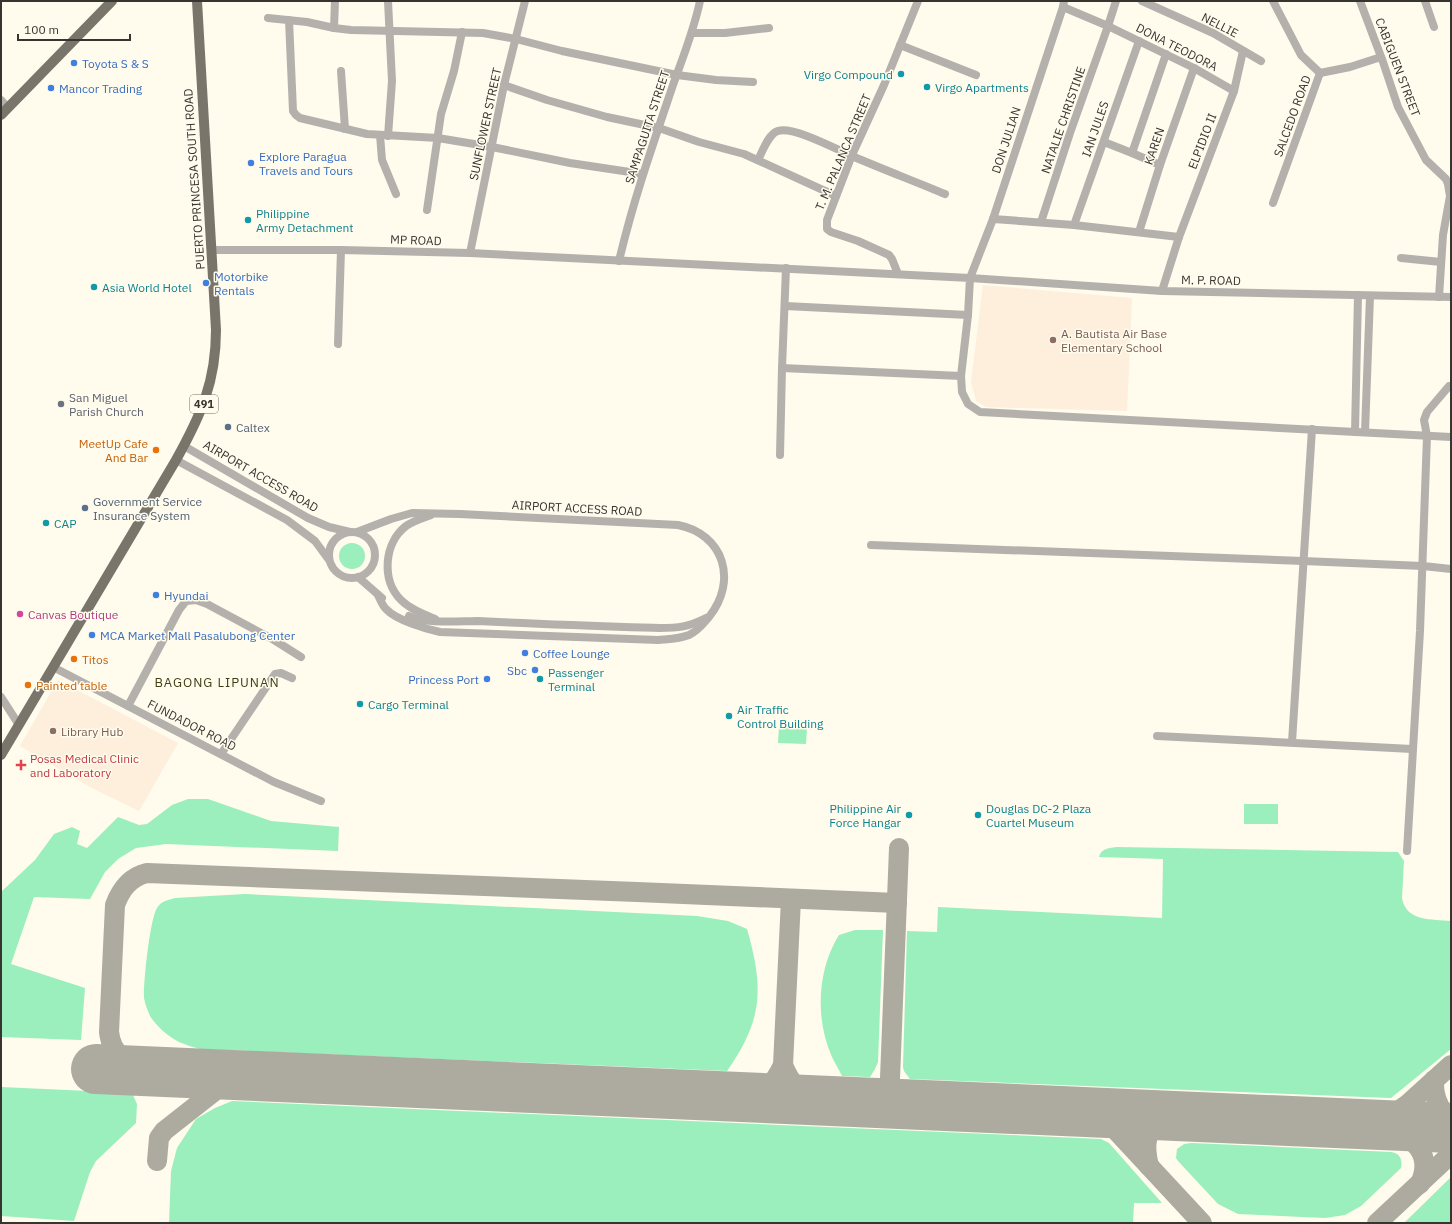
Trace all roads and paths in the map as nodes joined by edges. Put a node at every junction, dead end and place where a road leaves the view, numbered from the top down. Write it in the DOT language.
graph roads {
  1 [pos="112,1"];
  2 [pos="197,1"];
  3 [pos="335,1"];
  4 [pos="388,1"];
  5 [pos="525,1"];
  6 [pos="700,1"];
  7 [pos="918,1"];
  8 [pos="1116,1"];
  9 [pos="1142,1"];
  10 [pos="1274,1"];
  11 [pos="1360,1"];
  12 [pos="1425,1"];
  13 [pos="1063,4"];
  14 [pos="268,18"];
  15 [pos="289,20"];
  16 [pos="1108,26"];
  17 [pos="1434,27"];
  18 [pos="334,28"];
  19 [pos="769,28"];
  20 [pos="389,31"];
  21 [pos="462,32"];
  22 [pos="692,33"];
  23 [pos="516,39"];
  24 [pos="1139,41"];
  25 [pos="900,45"];
  26 [pos="1243,51"];
  27 [pos="1166,54"];
  28 [pos="1381,57"];
  29 [pos="1260,61"];
  30 [pos="1194,68"];
  31 [pos="341,71"];
  32 [pos="1320,73"];
  33 [pos="677,75"];
  34 [pos="976,75"];
  35 [pos="753,82"];
  36 [pos="504,85"];
  37 [pos="1234,91"];
  38 [pos="1,100"];
  39 [pos="4,111"];
  40 [pos="659,128"];
  41 [pos="345,129"];
  42 [pos="384,135"];
  43 [pos="438,138"];
  44 [pos="1104,142"];
  45 [pos="492,147"];
  46 [pos="1132,152"];
  47 [pos="852,156"];
  48 [pos="758,160"];
  49 [pos="1160,166"];
  50 [pos="643,174"];
  51 [pos="396,194"];
  52 [pos="945,194"];
  53 [pos="836,196"];
  54 [pos="1273,203"];
  55 [pos="427,210"];
  56 [pos="993,218"];
  57 [pos="1042,222"];
  58 [pos="1074,225"];
  59 [pos="1139,232"];
  60 [pos="1179,237"];
  61 [pos="212,250"];
  62 [pos="340,250"];
  63 [pos="470,253"];
  64 [pos="1401,258"];
  65 [pos="619,261"];
  66 [pos="1441,262"];
  67 [pos="786,268"];
  68 [pos="898,274"];
  69 [pos="970,278"];
  70 [pos="1162,291"];
  71 [pos="1358,295"];
  72 [pos="1370,296"];
  73 [pos="1439,296"];
  74 [pos="1451,297"];
  75 [pos="785,306"];
  76 [pos="968,315"];
  77 [pos="338,344"];
  78 [pos="782,368"];
  79 [pos="961,376"];
  80 [pos="1451,386"];
  81 [pos="1312,429"];
  82 [pos="1355,432"];
  83 [pos="1366,432"];
  84 [pos="1426,436"];
  85 [pos="1451,437"];
  86 [pos="184,446"];
  87 [pos="780,455"];
  88 [pos="176,460"];
  89 [pos="434,513"];
  90 [pos="354,532"];
  91 [pos="871,545"];
  92 [pos="330,560"];
  93 [pos="1303,561"];
  94 [pos="1423,566"];
  95 [pos="1451,569"];
  96 [pos="358,577"];
  97 [pos="378,595"];
  98 [pos="709,617"];
  99 [pos="438,620"];
  100 [pos="301,657"];
  101 [pos="53,667"];
  102 [pos="292,678"];
  103 [pos="1,696"];
  104 [pos="128,706"];
  105 [pos="19,724"];
  106 [pos="1157,736"];
  107 [pos="1292,742"];
  108 [pos="1412,749"];
  109 [pos="221,754"];
  110 [pos="1,755"];
  111 [pos="321,801"];
  112 [pos="1407,851"];
  1 -- 39 [label="main road"];
  2 -- 61 [label="main road, PUERTO PRINCESA SOUTH ROAD / 491"];
  3 -- 18 [label="street"];
  4 -- 20 [label="street"];
  5 -- 23 [label="street, SUNFLOWER STREET"];
  6 -- 22 [label="street, SAMPAGUITA STREET"];
  7 -- 25 [label="street, T. M. PALANCA STREET"];
  8 -- 16 [label="street"];
  9 -- 26 [label="street, NELLIE"];
  10 -- 32 [label="street, SALCEDO ROAD"];
  11 -- 28 [label="street, CABIGUEN STREET"];
  12 -- 17 [label="street"];
  13 -- 16 [label="street"];
  13 -- 56 [label="street, DON JULIAN"];
  14 -- 15 [label="street"];
  15 -- 18 [label="street"];
  15 -- 41 [label="street"];
  16 -- 24 [label="street, DONA TEODORA"];
  16 -- 57 [label="street, NATALIE CHRISTINE"];
  18 -- 20 [label="street"];
  19 -- 22 [label="street"];
  20 -- 21 [label="street"];
  20 -- 42 [label="street"];
  21 -- 23 [label="street"];
  21 -- 43 [label="street"];
  22 -- 33 [label="street, SAMPAGUITA STREET"];
  23 -- 33 [label="street"];
  23 -- 36 [label="street, SUNFLOWER STREET"];
  24 -- 27 [label="street, DONA TEODORA"];
  24 -- 44 [label="street, IAN JULES"];
  25 -- 34 [label="street"];
  25 -- 47 [label="street, T. M. PALANCA STREET"];
  26 -- 29 [label="street, NELLIE"];
  26 -- 37 [label="street, ELPIDIO II"];
  27 -- 30 [label="street, DONA TEODORA"];
  27 -- 46 [label="street"];
  28 -- 32 [label="street"];
  28 -- 66 [label="street, CABIGUEN STREET"];
  30 -- 37 [label="street, DONA TEODORA"];
  30 -- 49 [label="street, KAREN"];
  31 -- 41 [label="street"];
  32 -- 54 [label="street, SALCEDO ROAD"];
  33 -- 35 [label="street"];
  33 -- 40 [label="street, SAMPAGUITA STREET"];
  36 -- 40 [label="street"];
  36 -- 45 [label="street, SUNFLOWER STREET"];
  37 -- 60 [label="street, ELPIDIO II"];
  38 -- 39 [label="street"];
  40 -- 48 [label="street"];
  40 -- 50 [label="street, SAMPAGUITA STREET"];
  41 -- 42 [label="street"];
  42 -- 43 [label="street"];
  42 -- 51 [label="street"];
  43 -- 45 [label="street"];
  43 -- 55 [label="street"];
  44 -- 46 [label="street"];
  44 -- 58 [label="street, IAN JULES"];
  45 -- 50 [label="street"];
  45 -- 63 [label="street, SUNFLOWER STREET"];
  46 -- 49 [label="street"];
  47 -- 48 [label="street"];
  47 -- 52 [label="street"];
  47 -- 53 [label="street, T. M. PALANCA STREET"];
  48 -- 53 [label="street"];
  49 -- 59 [label="street, KAREN"];
  50 -- 65 [label="street, SAMPAGUITA STREET"];
  53 -- 68 [label="street, T. M. PALANCA STREET"];
  56 -- 57 [label="street"];
  56 -- 69 [label="street, DON JULIAN"];
  57 -- 58 [label="street"];
  58 -- 59 [label="street"];
  59 -- 60 [label="street"];
  60 -- 70 [label="street, ELPIDIO II"];
  61 -- 62 [label="street, MP ROAD"];
  61 -- 86 [label="main road, PUERTO PRINCESA SOUTH ROAD / 491"];
  62 -- 63 [label="street, MP ROAD"];
  62 -- 77 [label="street"];
  63 -- 65 [label="street, MP ROAD"];
  64 -- 66 [label="street"];
  65 -- 67 [label="street, MP ROAD"];
  66 -- 73 [label="street, CABIGUEN STREET"];
  67 -- 68 [label="street, M. P. ROAD"];
  67 -- 75 [label="street"];
  68 -- 69 [label="street, M. P. ROAD"];
  69 -- 70 [label="street, M. P. ROAD"];
  69 -- 76 [label="street, DON JULIAN"];
  70 -- 71 [label="street, M. P. ROAD"];
  71 -- 72 [label="street, M. P. ROAD"];
  71 -- 82 [label="street"];
  72 -- 73 [label="street, M. P. ROAD"];
  72 -- 83 [label="street"];
  73 -- 74 [label="street, M. P. ROAD"];
  75 -- 76 [label="street"];
  75 -- 78 [label="street"];
  76 -- 79 [label="street, DON JULIAN"];
  78 -- 79 [label="street"];
  78 -- 87 [label="street"];
  79 -- 81 [label="street, DON JULIAN"];
  80 -- 84 [label="street"];
  81 -- 82 [label="street, DON JULIAN"];
  81 -- 93 [label="street"];
  82 -- 83 [label="street, DON JULIAN"];
  83 -- 84 [label="street, DON JULIAN"];
  84 -- 85 [label="street, DON JULIAN"];
  84 -- 94 [label="street"];
  86 -- 88 [label="main road, PUERTO PRINCESA SOUTH ROAD / 491"];
  86 -- 90 [label="street, AIRPORT ACCESS ROAD"];
  88 -- 92 [label="street, AIRPORT ACCESS ROAD"];
  88 -- 101 [label="main road, PUERTO PRINCESA SOUTH ROAD / 491"];
  89 -- 90 [label="street, AIRPORT ACCESS ROAD"];
  89 -- 98 [label="street, AIRPORT ACCESS ROAD"];
  89 -- 99 [label="street"];
  90 -- 92 [label="street"];
  90 -- 96 [label="street"];
  91 -- 93 [label="street"];
  92 -- 96 [label="street"];
  93 -- 94 [label="street"];
  93 -- 107 [label="street"];
  94 -- 95 [label="street"];
  94 -- 108 [label="street"];
  96 -- 97 [label="street, AIRPORT ACCESS ROAD"];
  97 -- 98 [label="street, AIRPORT ACCESS ROAD"];
  97 -- 99 [label="street, AIRPORT ACCESS ROAD"];
  98 -- 99 [label="street, AIRPORT ACCESS ROAD"];
  100 -- 104 [label="street"];
  101 -- 104 [label="street, FUNDADOR ROAD"];
  101 -- 105 [label="main road, PUERTO PRINCESA SOUTH ROAD / 491"];
  102 -- 109 [label="street"];
  103 -- 105 [label="street"];
  104 -- 109 [label="street, FUNDADOR ROAD"];
  105 -- 110 [label="main road, PUERTO PRINCESA SOUTH ROAD / 491"];
  106 -- 107 [label="street"];
  107 -- 108 [label="street"];
  108 -- 112 [label="street"];
  109 -- 111 [label="street, FUNDADOR ROAD"];
}
